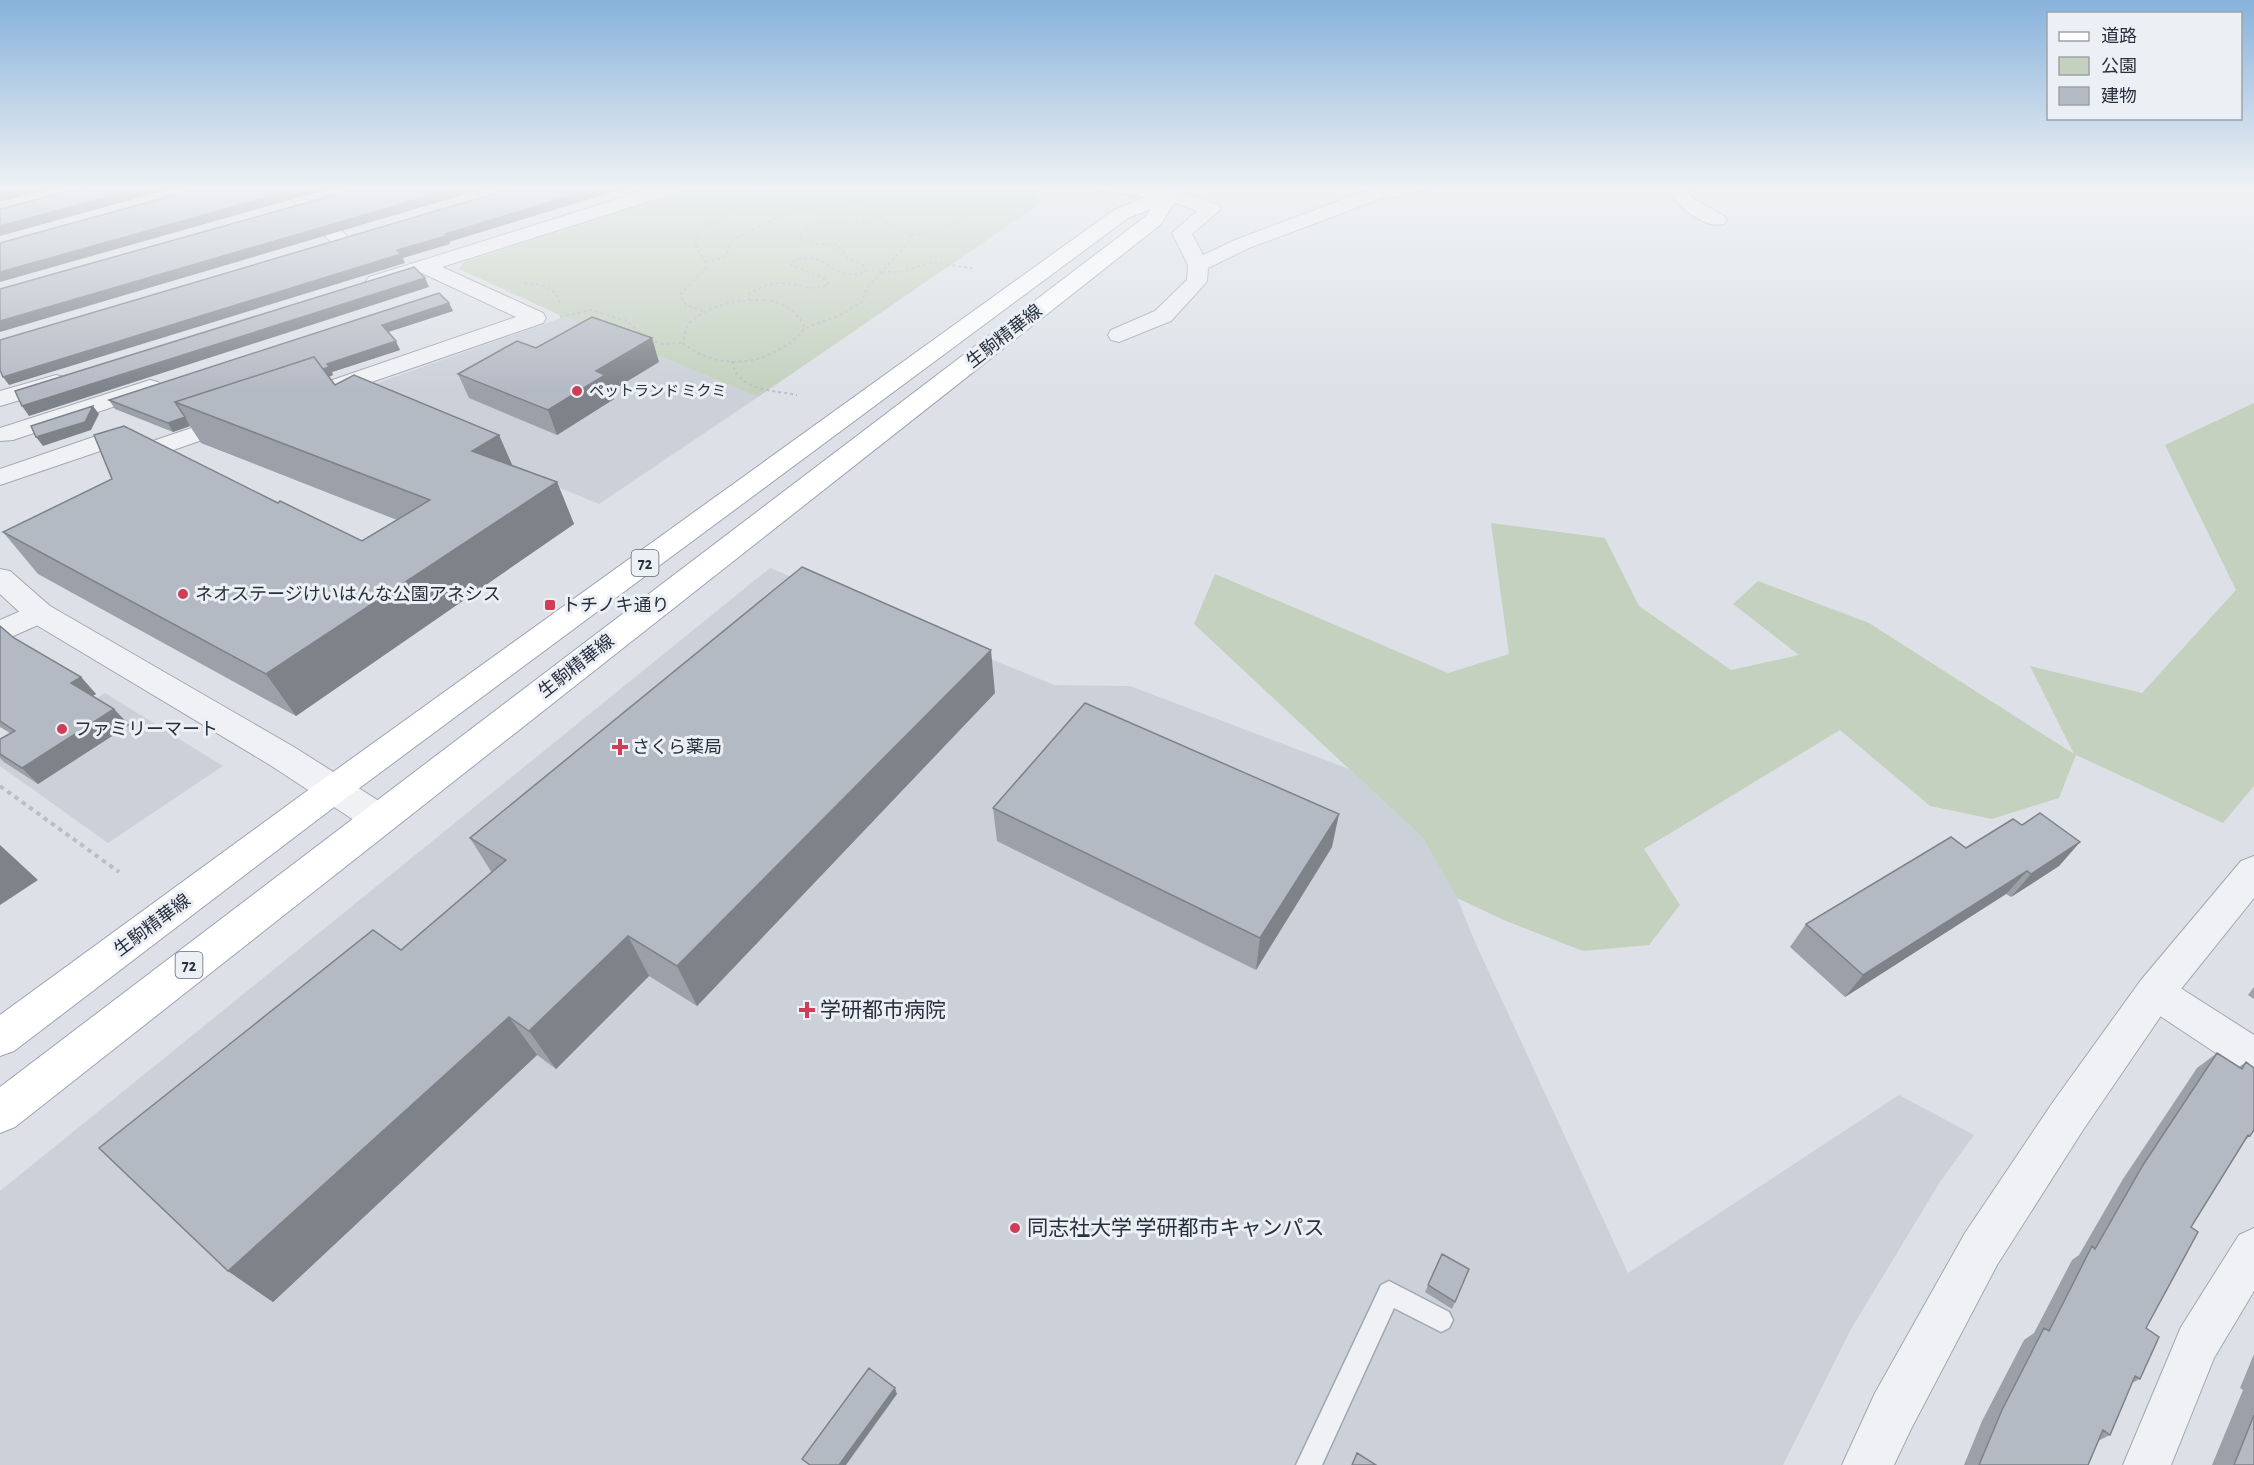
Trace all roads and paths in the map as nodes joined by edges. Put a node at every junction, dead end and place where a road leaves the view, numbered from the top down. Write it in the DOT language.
graph roads {
  1 [pos="461,254"];
  2 [pos="701,254"];
  3 [pos="726,254"];
  4 [pos="844,254"];
  5 [pos="898,254"];
  6 [pos="1066,254"];
  7 [pos="1111,254"];
  8 [pos="1193,254"];
  9 [pos="1220,254"];
  10 [pos="706,262"];
  11 [pos="1198,265"];
  12 [pos="424,266"];
  13 [pos="976,269"];
  14 [pos="866,271"];
  15 [pos="883,271"];
  16 [pos="521,283"];
  17 [pos="465,284"];
  18 [pos="360,286"];
  19 [pos="431,295"];
  20 [pos="749,301"];
  21 [pos="704,312"];
  22 [pos="805,328"];
  23 [pos="1119,335"];
  24 [pos="683,343"];
  25 [pos="732,361"];
  26 [pos="79,375"];
  27 [pos="173,380"];
  28 [pos="797,395"];
  29 [pos="0,399"];
  30 [pos="299,399"];
  31 [pos="254,414"];
  32 [pos="2,431"];
  33 [pos="28,467"];
  34 [pos="0,477"];
  35 [pos="0,578"];
  36 [pos="39,613"];
  37 [pos="0,632"];
  38 [pos="0,786"];
  39 [pos="334,789"];
  40 [pos="378,818"];
  41 [pos="2254,871"];
  42 [pos="119,872"];
  43 [pos="2155,992"];
  44 [pos="0,1038"];
  45 [pos="2254,1056"];
  46 [pos="0,1113"];
  47 [pos="2254,1250"];
  48 [pos="1442,1320"];
  49 [pos="1309,1465"];
  50 [pos="1868,1465"];
  51 [pos="2147,1465"];
  1 -- 12 [label="street"];
  2 -- 10 [label="path"];
  3 -- 10 [label="path"];
  4 -- 14 [label="path"];
  5 -- 15 [label="path"];
  6 -- 39 [label="main road, 生駒精華線 / 72"];
  7 -- 40 [label="main road, 生駒精華線 / 72"];
  8 -- 11 [label="street"];
  9 -- 11 [label="street"];
  10 -- 21 [label="path"];
  11 -- 23 [label="street"];
  12 -- 17 [label="street"];
  12 -- 18 [label="street"];
  13 -- 15 [label="path"];
  14 -- 15 [label="path"];
  14 -- 20 [label="path"];
  15 -- 22 [label="path"];
  16 -- 24 [label="path"];
  17 -- 19 [label="street"];
  17 -- 30 [label="street"];
  20 -- 21 [label="path"];
  20 -- 22 [label="path"];
  21 -- 24 [label="path"];
  22 -- 25 [label="path"];
  24 -- 25 [label="path"];
  25 -- 28 [label="path"];
  26 -- 29 [label="street"];
  27 -- 32 [label="street"];
  31 -- 33 [label="street"];
  32 -- 33 [label="street"];
  33 -- 34 [label="street"];
  35 -- 36 [label="street"];
  36 -- 37 [label="street"];
  36 -- 39 [label="street"];
  38 -- 42 [label="path"];
  39 -- 40 [label="street"];
  39 -- 44 [label="main road, 生駒精華線 / 72"];
  40 -- 46 [label="main road, 生駒精華線 / 72"];
  41 -- 43 [label="street"];
  43 -- 45 [label="street"];
  43 -- 50 [label="street"];
  47 -- 51 [label="street"];
  48 -- 49 [label="lane"];
}
